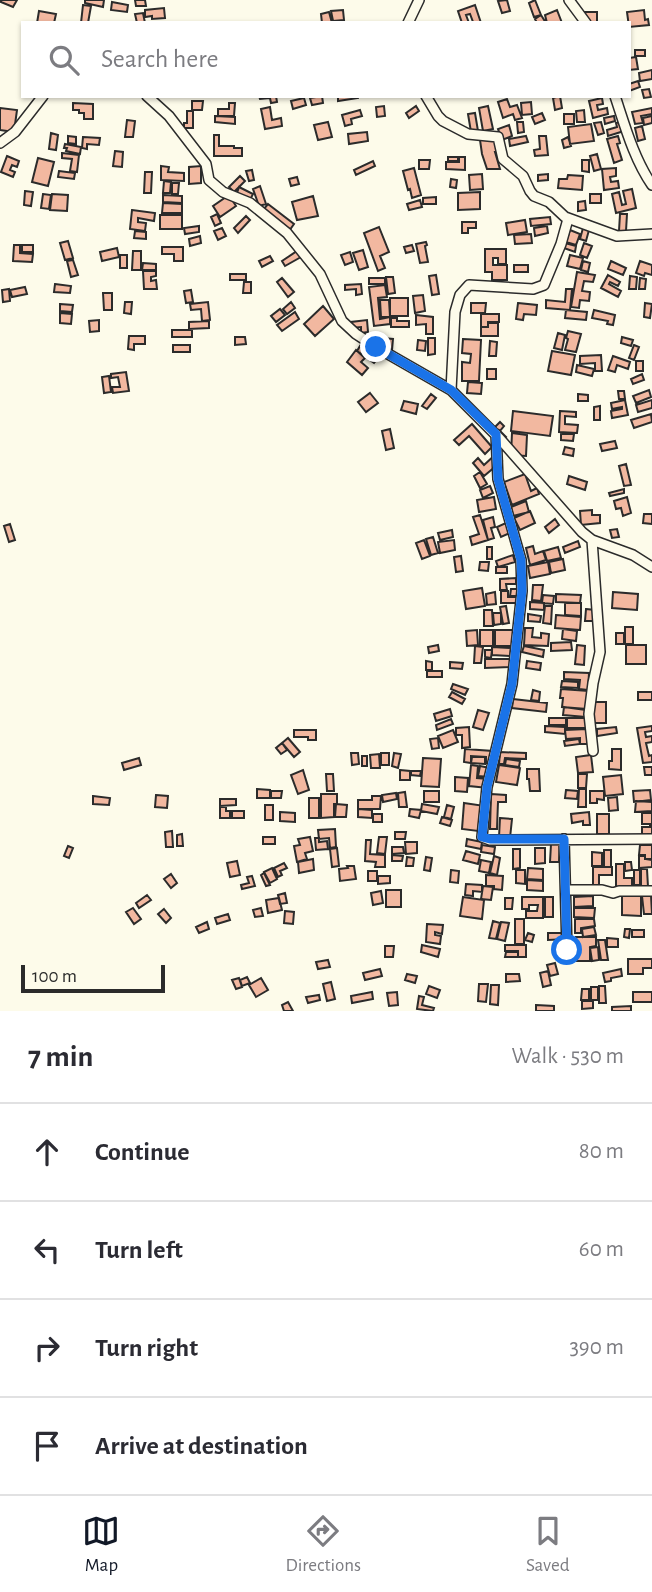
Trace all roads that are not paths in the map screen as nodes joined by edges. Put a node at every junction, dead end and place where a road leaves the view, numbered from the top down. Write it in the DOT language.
graph roads {
  1 [pos="419,0"];
  2 [pos="569,0"];
  3 [pos="409,21"];
  4 [pos="585,21"];
  5 [pos="41,98"];
  6 [pos="149,98"];
  7 [pos="427,98"];
  8 [pos="616,98"];
  9 [pos="0,143"];
  10 [pos="652,185"];
  11 [pos="568,219"];
  12 [pos="652,234"];
  13 [pos="451,390"];
  14 [pos="496,434"];
  15 [pos="592,540"];
  16 [pos="652,567"];
  17 [pos="593,751"];
  18 [pos="564,839"];
  19 [pos="652,839"];
  20 [pos="566,890"];
  21 [pos="652,891"];
  22 [pos="567,950"];
  1 -- 3 [label="street"];
  2 -- 4 [label="street"];
  5 -- 9 [label="street"];
  6 -- 13 [label="street"];
  7 -- 11 [label="street"];
  8 -- 10 [label="street"];
  11 -- 12 [label="street"];
  11 -- 13 [label="street"];
  13 -- 14 [label="street"];
  14 -- 15 [label="street"];
  14 -- 18 [label="street"];
  15 -- 16 [label="street"];
  15 -- 17 [label="street"];
  18 -- 19 [label="street"];
  18 -- 20 [label="street"];
  20 -- 21 [label="street"];
  20 -- 22 [label="street"];
}
